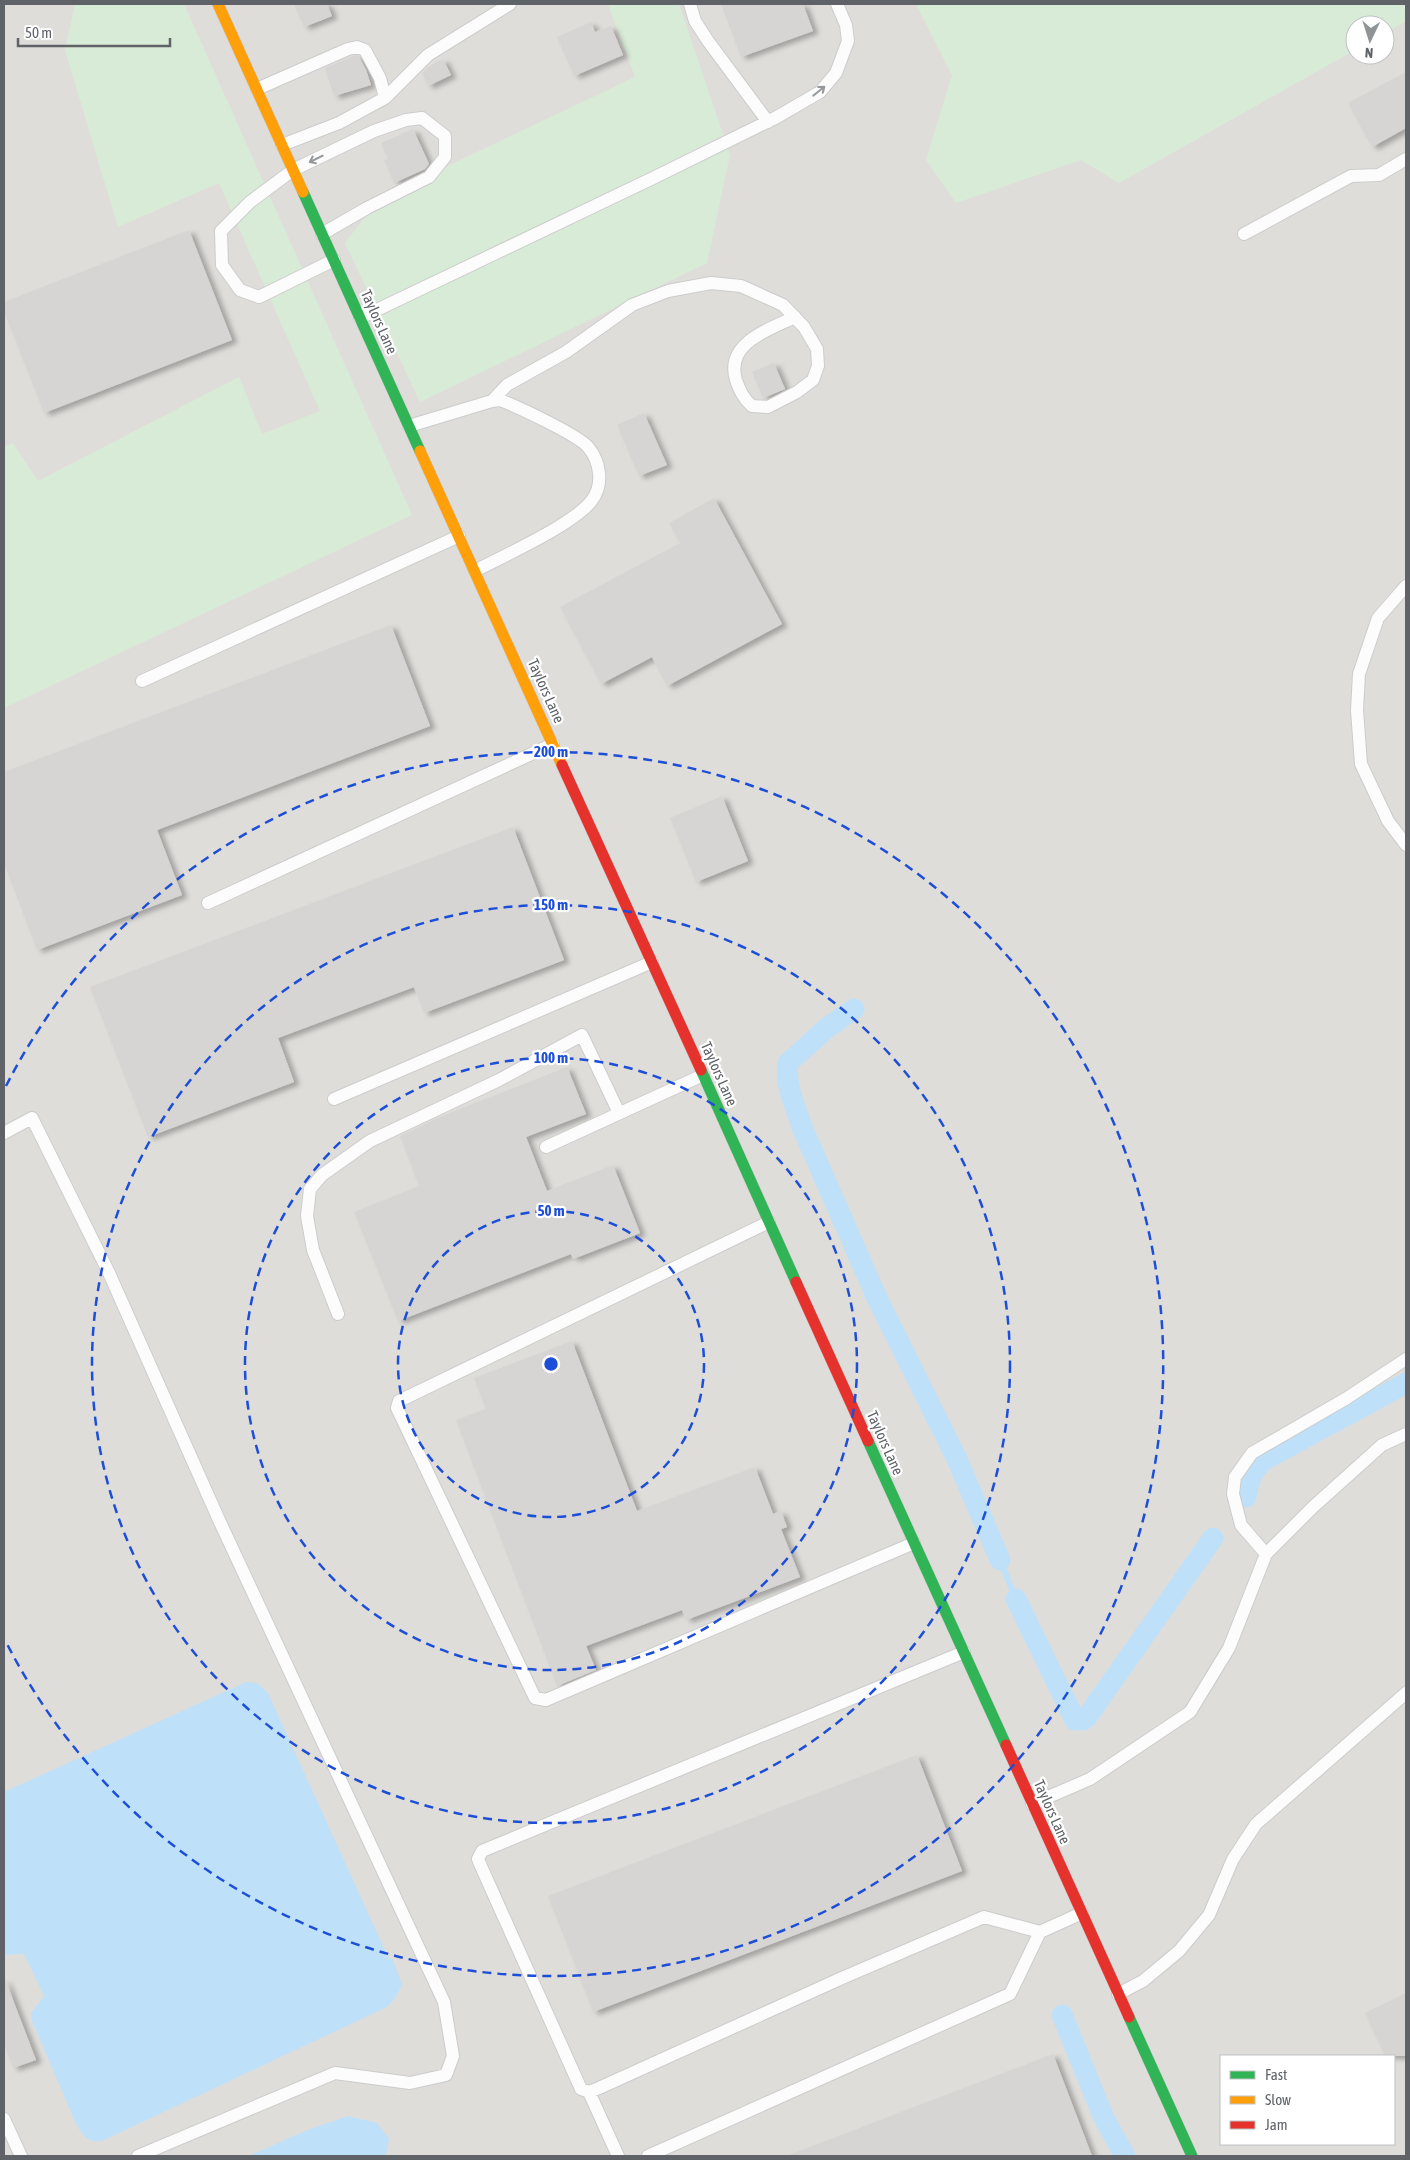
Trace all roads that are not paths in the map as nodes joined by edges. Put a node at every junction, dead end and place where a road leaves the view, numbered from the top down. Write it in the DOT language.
graph roads {
  1 [pos="218,4"];
  2 [pos="510,4"];
  3 [pos="690,4"];
  4 [pos="837,4"];
  5 [pos="257,89"];
  6 [pos="385,98"];
  7 [pos="772,119"];
  8 [pos="282,145"];
  9 [pos="1406,159"];
  10 [pos="294,170"];
  11 [pos="322,234"];
  12 [pos="1244,234"];
  13 [pos="334,260"];
  14 [pos="795,317"];
  15 [pos="360,318"];
  16 [pos="492,401"];
  17 [pos="409,426"];
  18 [pos="459,536"];
  19 [pos="475,571"];
  20 [pos="1406,586"];
  21 [pos="142,682"];
  22 [pos="553,744"];
  23 [pos="1406,845"];
  24 [pos="208,903"];
  25 [pos="652,962"];
  26 [pos="703,1075"];
  27 [pos="334,1099"];
  28 [pos="619,1113"];
  29 [pos="4,1133"];
  30 [pos="546,1147"];
  31 [pos="769,1222"];
  32 [pos="338,1314"];
  33 [pos="1406,1359"];
  34 [pos="1406,1434"];
  35 [pos="914,1543"];
  36 [pos="1266,1554"];
  37 [pos="964,1652"];
  38 [pos="1406,1694"];
  39 [pos="1032,1804"];
  40 [pos="1082,1913"];
  41 [pos="1040,1932"];
  42 [pos="1118,1994"];
  43 [pos="589,2092"];
  44 [pos="4,2119"];
  45 [pos="21,2156"];
  46 [pos="138,2156"];
  47 [pos="618,2156"];
  48 [pos="648,2156"];
  49 [pos="1192,2156"];
  1 -- 5 [label="street, Taylors Lane"];
  2 -- 6 [label="lane"];
  3 -- 7 [label="lane"];
  7 -- 4 [label="lane, one-way"];
  5 -- 6 [label="lane"];
  5 -- 8 [label="street, Taylors Lane"];
  6 -- 8 [label="lane"];
  7 -- 15 [label="lane"];
  8 -- 10 [label="street, Taylors Lane"];
  9 -- 12 [label="lane"];
  10 -- 11 [label="street, Taylors Lane"];
  11 -- 10 [label="lane, one-way"];
  10 -- 13 [label="lane"];
  11 -- 13 [label="street, Taylors Lane"];
  13 -- 15 [label="street, Taylors Lane"];
  14 -- 14 [label="lane"];
  14 -- 16 [label="lane"];
  15 -- 17 [label="street, Taylors Lane"];
  16 -- 17 [label="lane"];
  16 -- 19 [label="lane"];
  17 -- 18 [label="street, Taylors Lane"];
  18 -- 19 [label="street, Taylors Lane"];
  18 -- 21 [label="lane"];
  19 -- 22 [label="street, Taylors Lane"];
  20 -- 23 [label="lane"];
  22 -- 24 [label="lane"];
  22 -- 25 [label="street, Taylors Lane"];
  25 -- 26 [label="street, Taylors Lane"];
  25 -- 27 [label="lane"];
  26 -- 28 [label="lane"];
  26 -- 31 [label="street, Taylors Lane"];
  28 -- 30 [label="lane"];
  28 -- 32 [label="lane"];
  29 -- 46 [label="lane"];
  31 -- 35 [label="street, Taylors Lane"];
  31 -- 35 [label="lane"];
  33 -- 36 [label="lane"];
  34 -- 36 [label="lane"];
  35 -- 37 [label="street, Taylors Lane"];
  36 -- 39 [label="lane"];
  37 -- 39 [label="street, Taylors Lane"];
  37 -- 43 [label="lane"];
  38 -- 42 [label="lane"];
  39 -- 40 [label="street, Taylors Lane"];
  40 -- 41 [label="lane"];
  40 -- 42 [label="street, Taylors Lane"];
  41 -- 43 [label="lane"];
  41 -- 48 [label="lane"];
  42 -- 49 [label="street, Taylors Lane"];
  43 -- 47 [label="lane"];
  44 -- 45 [label="lane"];
}
